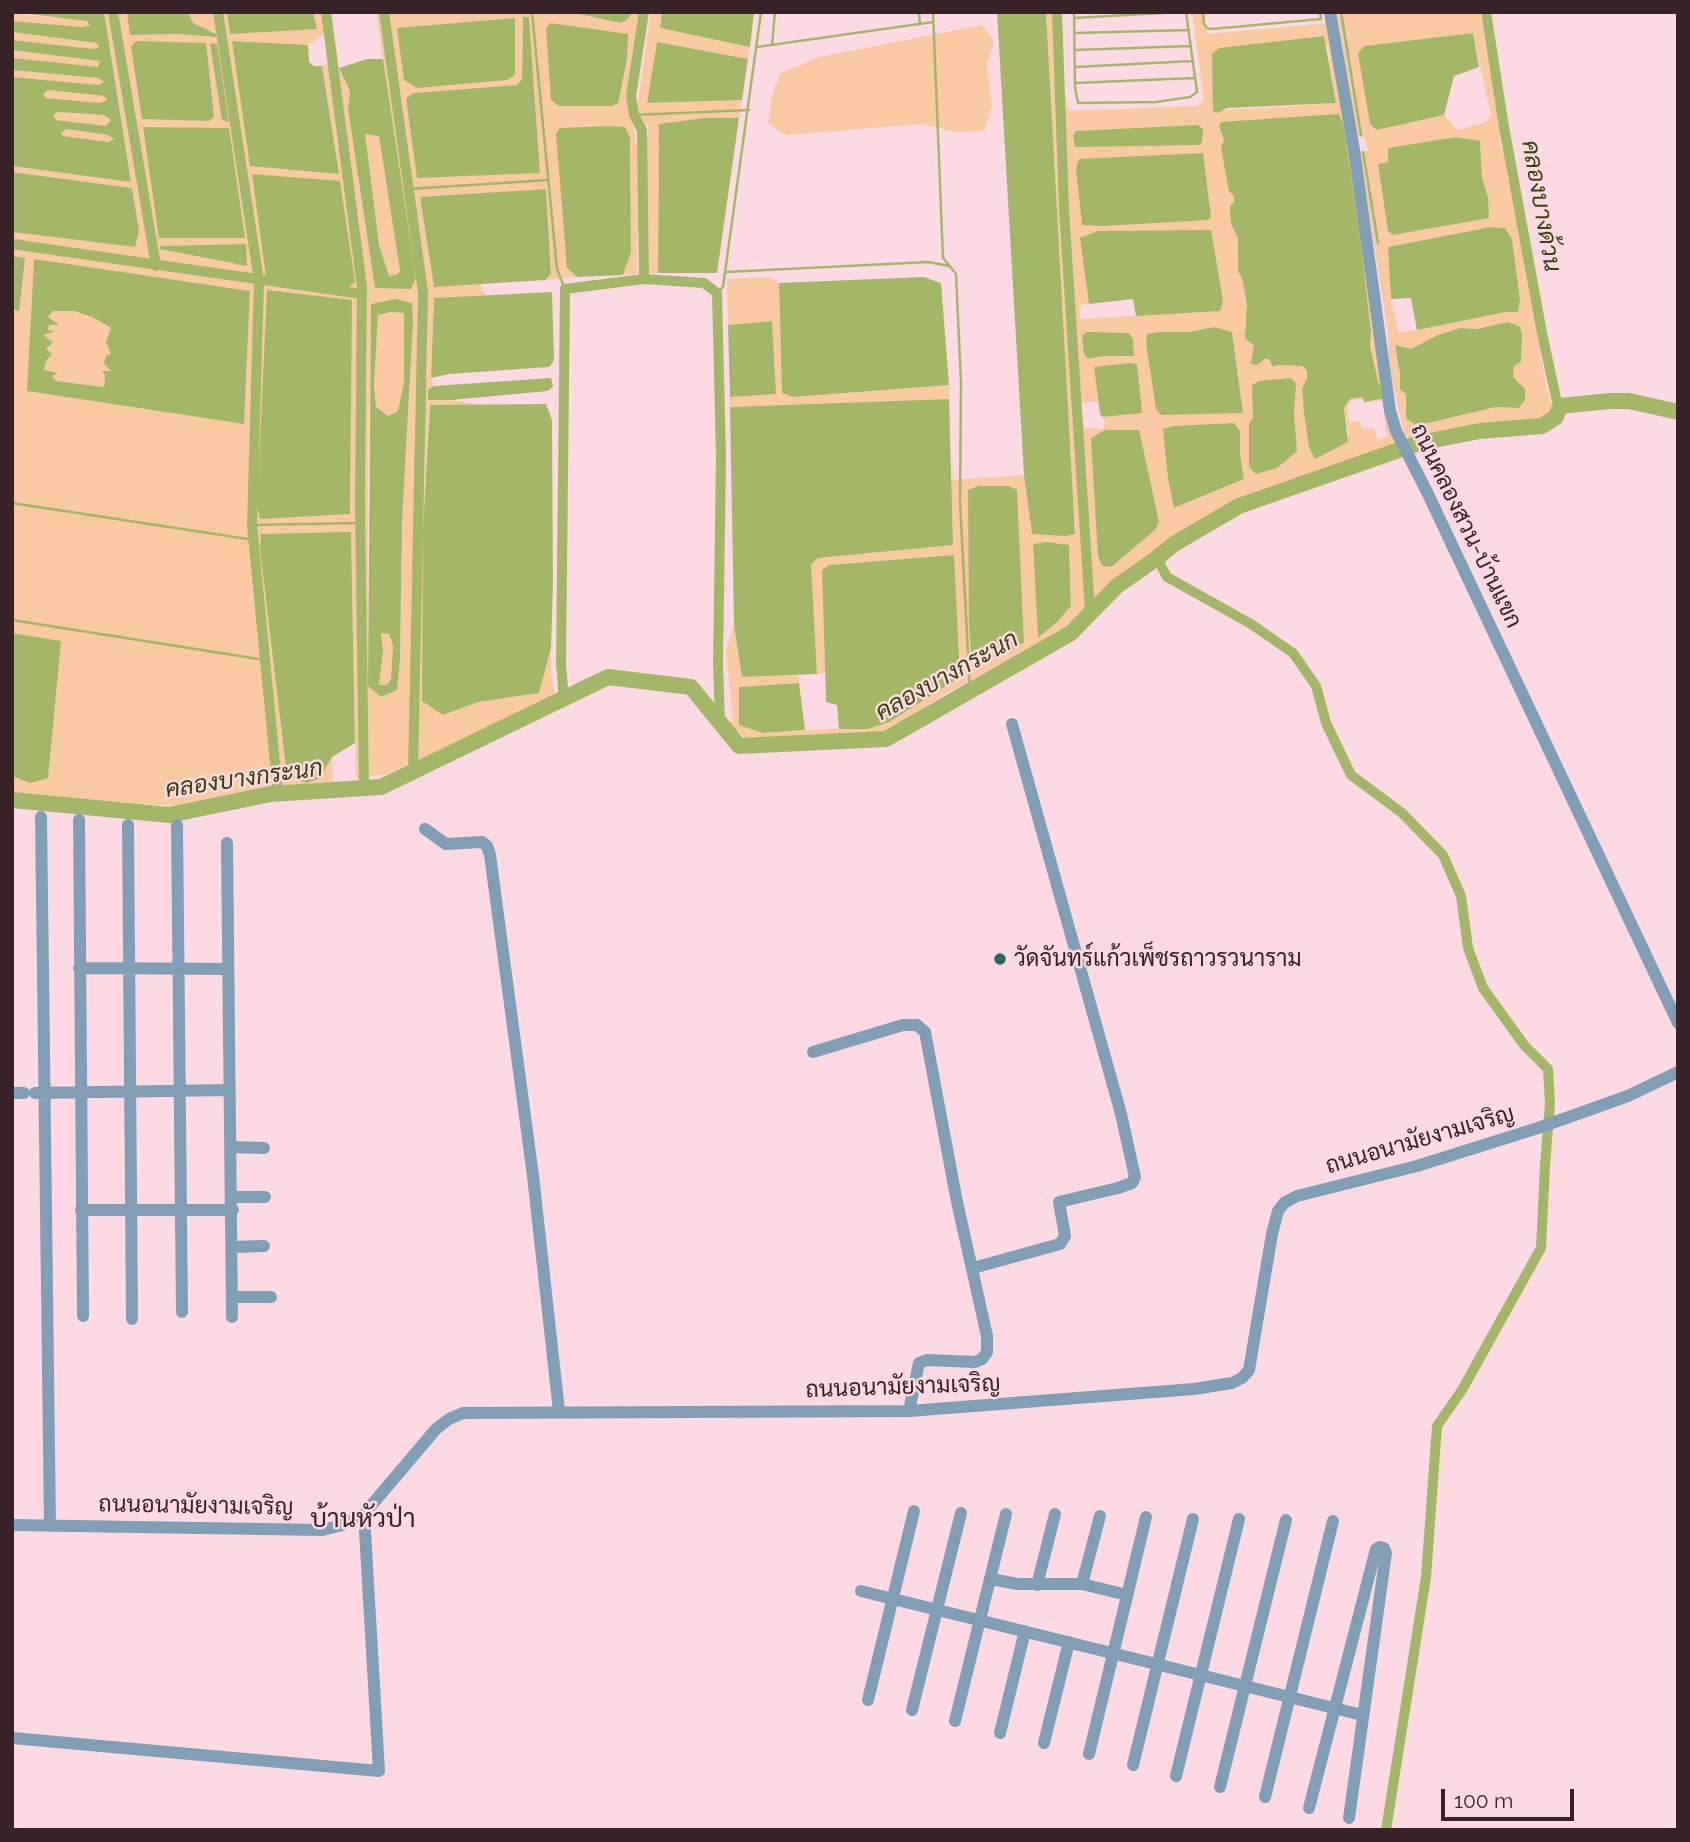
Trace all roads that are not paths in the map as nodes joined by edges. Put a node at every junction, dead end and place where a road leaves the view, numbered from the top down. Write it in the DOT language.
graph roads {
  1 [pos="1330,12"];
  2 [pos="1012,724"];
  3 [pos="41,817"];
  4 [pos="79,820"];
  5 [pos="128,825"];
  6 [pos="177,825"];
  7 [pos="425,829"];
  8 [pos="227,843"];
  9 [pos="129,967"];
  10 [pos="79,968"];
  11 [pos="178,968"];
  12 [pos="228,969"];
  13 [pos="1678,1023"];
  14 [pos="813,1052"];
  15 [pos="1678,1072"];
  16 [pos="179,1090"];
  17 [pos="229,1090"];
  18 [pos="129,1091"];
  19 [pos="79,1092"];
  20 [pos="29,1093"];
  21 [pos="232,1147"];
  22 [pos="264,1148"];
  23 [pos="265,1197"];
  24 [pos="232,1204"];
  25 [pos="132,1209"];
  26 [pos="182,1209"];
  27 [pos="81,1210"];
  28 [pos="264,1246"];
  29 [pos="233,1247"];
  30 [pos="974,1268"];
  31 [pos="233,1297"];
  32 [pos="271,1297"];
  33 [pos="182,1311"];
  34 [pos="83,1316"];
  35 [pos="232,1317"];
  36 [pos="132,1319"];
  37 [pos="559,1411"];
  38 [pos="909,1411"];
  39 [pos="914,1511"];
  40 [pos="961,1513"];
  41 [pos="364,1514"];
  42 [pos="1006,1514"];
  43 [pos="1055,1514"];
  44 [pos="1100,1516"];
  45 [pos="1146,1517"];
  46 [pos="1193,1519"];
  47 [pos="1239,1519"];
  48 [pos="1286,1520"];
  49 [pos="1333,1521"];
  50 [pos="12,1525"];
  51 [pos="50,1525"];
  52 [pos="991,1579"];
  53 [pos="1082,1584"];
  54 [pos="1037,1585"];
  55 [pos="861,1591"];
  56 [pos="1127,1595"];
  57 [pos="893,1599"];
  58 [pos="938,1610"];
  59 [pos="981,1621"];
  60 [pos="1026,1632"];
  61 [pos="1069,1642"];
  62 [pos="1114,1653"];
  63 [pos="1158,1664"];
  64 [pos="1202,1675"];
  65 [pos="1245,1686"];
  66 [pos="1290,1697"];
  67 [pos="868,1700"];
  68 [pos="1335,1709"];
  69 [pos="912,1710"];
  70 [pos="1362,1715"];
  71 [pos="955,1721"];
  72 [pos="1000,1733"];
  73 [pos="12,1738"];
  74 [pos="1044,1743"];
  75 [pos="1089,1754"];
  76 [pos="1133,1765"];
  77 [pos="1176,1776"];
  78 [pos="1220,1787"];
  79 [pos="1265,1797"];
  80 [pos="1309,1808"];
  81 [pos="1349,1818"];
  1 -- 13 [label="street, ถนนคลองสวน-บ้านแขก"];
  2 -- 30 [label="street"];
  3 -- 20 [label="street"];
  4 -- 10 [label="street"];
  5 -- 9 [label="street"];
  6 -- 11 [label="street"];
  7 -- 37 [label="street"];
  8 -- 12 [label="street"];
  9 -- 10 [label="street"];
  9 -- 11 [label="street"];
  9 -- 18 [label="street"];
  10 -- 19 [label="street"];
  11 -- 12 [label="street"];
  11 -- 16 [label="street"];
  12 -- 17 [label="street"];
  14 -- 30 [label="street"];
  15 -- 38 [label="street, ถนนอนามัยงามเจริญ"];
  16 -- 17 [label="street"];
  16 -- 18 [label="street"];
  16 -- 26 [label="street"];
  17 -- 21 [label="street"];
  18 -- 19 [label="street"];
  18 -- 25 [label="street"];
  19 -- 20 [label="street"];
  19 -- 27 [label="street"];
  20 -- 51 [label="street"];
  21 -- 22 [label="street"];
  21 -- 24 [label="street"];
  23 -- 24 [label="street"];
  24 -- 26 [label="street"];
  24 -- 29 [label="street"];
  25 -- 26 [label="street"];
  25 -- 27 [label="street"];
  25 -- 36 [label="street"];
  26 -- 33 [label="street"];
  27 -- 34 [label="street"];
  28 -- 29 [label="street"];
  29 -- 31 [label="street"];
  30 -- 38 [label="street"];
  31 -- 32 [label="street"];
  31 -- 35 [label="street"];
  37 -- 38 [label="street, ถนนอนามัยงามเจริญ"];
  37 -- 41 [label="street, ถนนอนามัยงามเจริญ"];
  39 -- 57 [label="street"];
  40 -- 58 [label="street"];
  41 -- 51 [label="street, ถนนอนามัยงามเจริญ"];
  41 -- 73 [label="street"];
  42 -- 52 [label="street"];
  43 -- 54 [label="street"];
  44 -- 53 [label="street"];
  45 -- 56 [label="street"];
  46 -- 63 [label="street"];
  47 -- 64 [label="street"];
  48 -- 65 [label="street"];
  49 -- 66 [label="street"];
  50 -- 51 [label="street, ถนนอนามัยงามเจริญ"];
  52 -- 54 [label="street"];
  52 -- 59 [label="street"];
  53 -- 54 [label="street"];
  53 -- 56 [label="street"];
  55 -- 57 [label="street"];
  56 -- 62 [label="street"];
  57 -- 58 [label="street"];
  57 -- 67 [label="street"];
  58 -- 59 [label="street"];
  58 -- 69 [label="street"];
  59 -- 60 [label="street"];
  59 -- 71 [label="street"];
  60 -- 61 [label="street"];
  60 -- 72 [label="street"];
  61 -- 62 [label="street"];
  61 -- 74 [label="street"];
  62 -- 63 [label="street"];
  62 -- 75 [label="street"];
  63 -- 64 [label="street"];
  63 -- 76 [label="street"];
  64 -- 65 [label="street"];
  64 -- 77 [label="street"];
  65 -- 66 [label="street"];
  65 -- 78 [label="street"];
  66 -- 68 [label="street"];
  66 -- 79 [label="street"];
  68 -- 70 [label="street"];
  68 -- 70 [label="street"];
  68 -- 80 [label="street"];
  70 -- 81 [label="street"];
}
